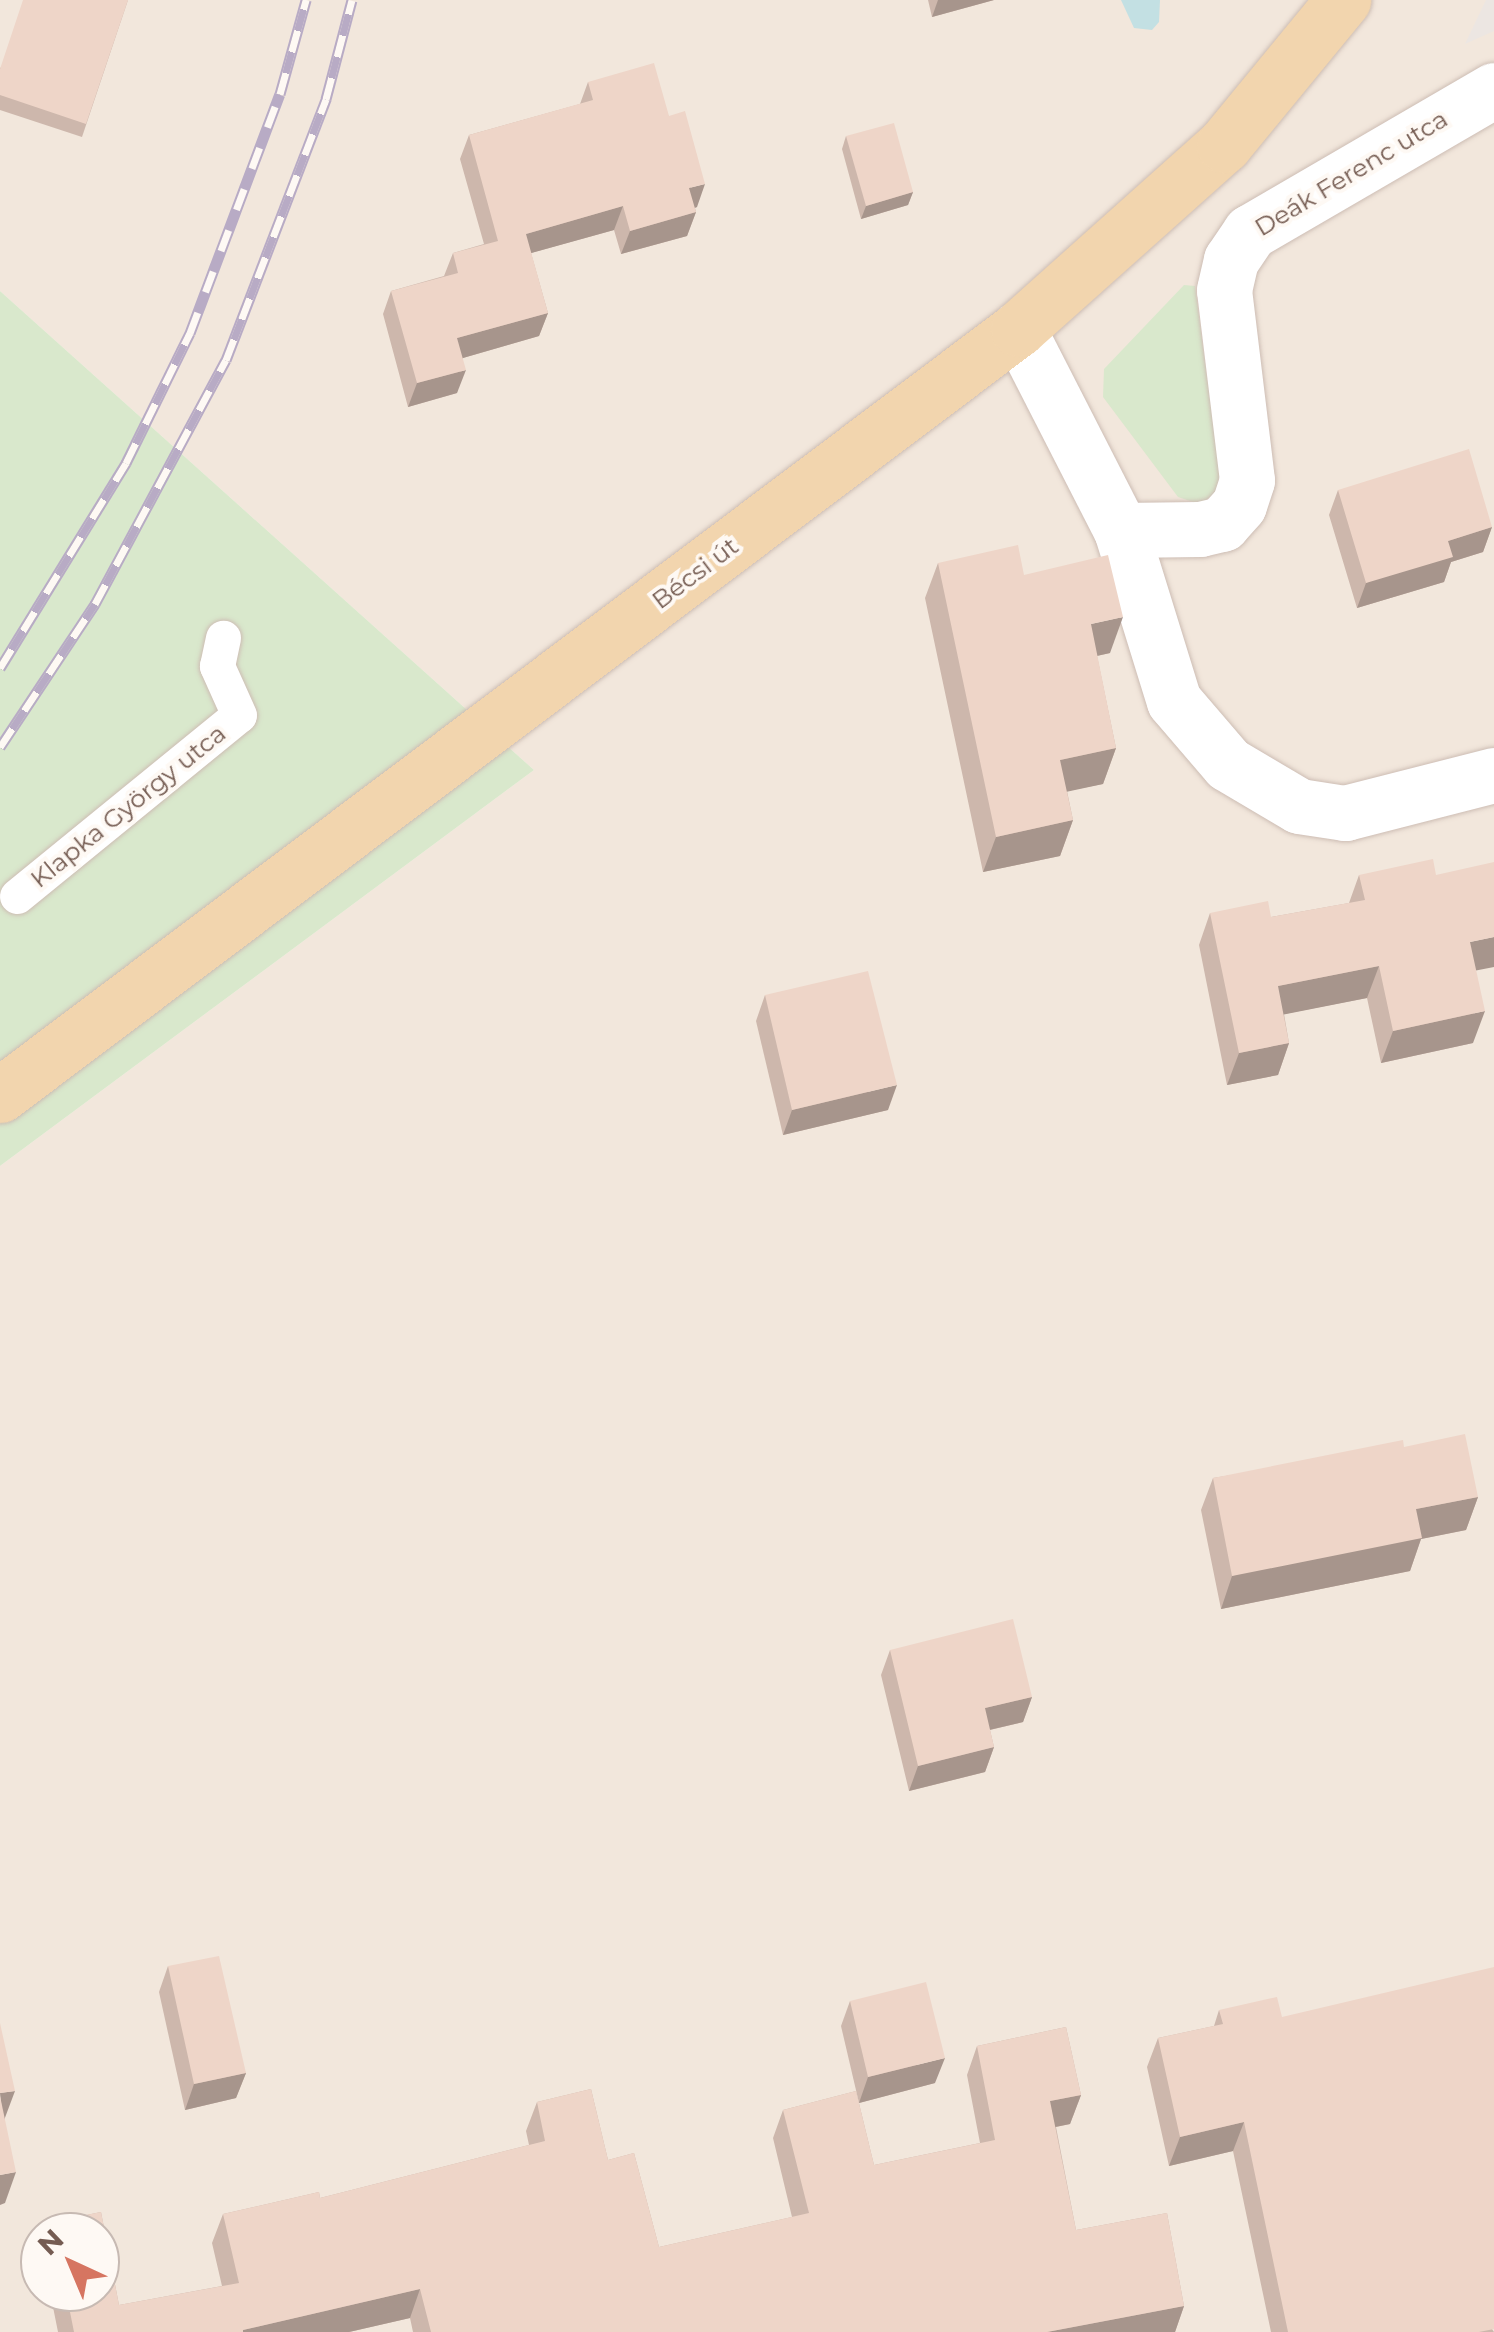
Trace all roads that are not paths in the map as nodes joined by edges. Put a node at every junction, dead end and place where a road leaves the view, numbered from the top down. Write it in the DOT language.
graph roads {
  1 [pos="1343,0"];
  2 [pos="1494,90"];
  3 [pos="1018,330"];
  4 [pos="1122,530"];
  5 [pos="223,638"];
  6 [pos="1494,775"];
  7 [pos="17,896"];
  8 [pos="0,1095"];
  1 -- 3 [label="main road, Bécsi út"];
  2 -- 4 [label="street, Deák Ferenc utca"];
  3 -- 4 [label="street"];
  3 -- 8 [label="main road, Bécsi út"];
  4 -- 6 [label="street"];
  5 -- 7 [label="lane, Klapka György utca"];
}
